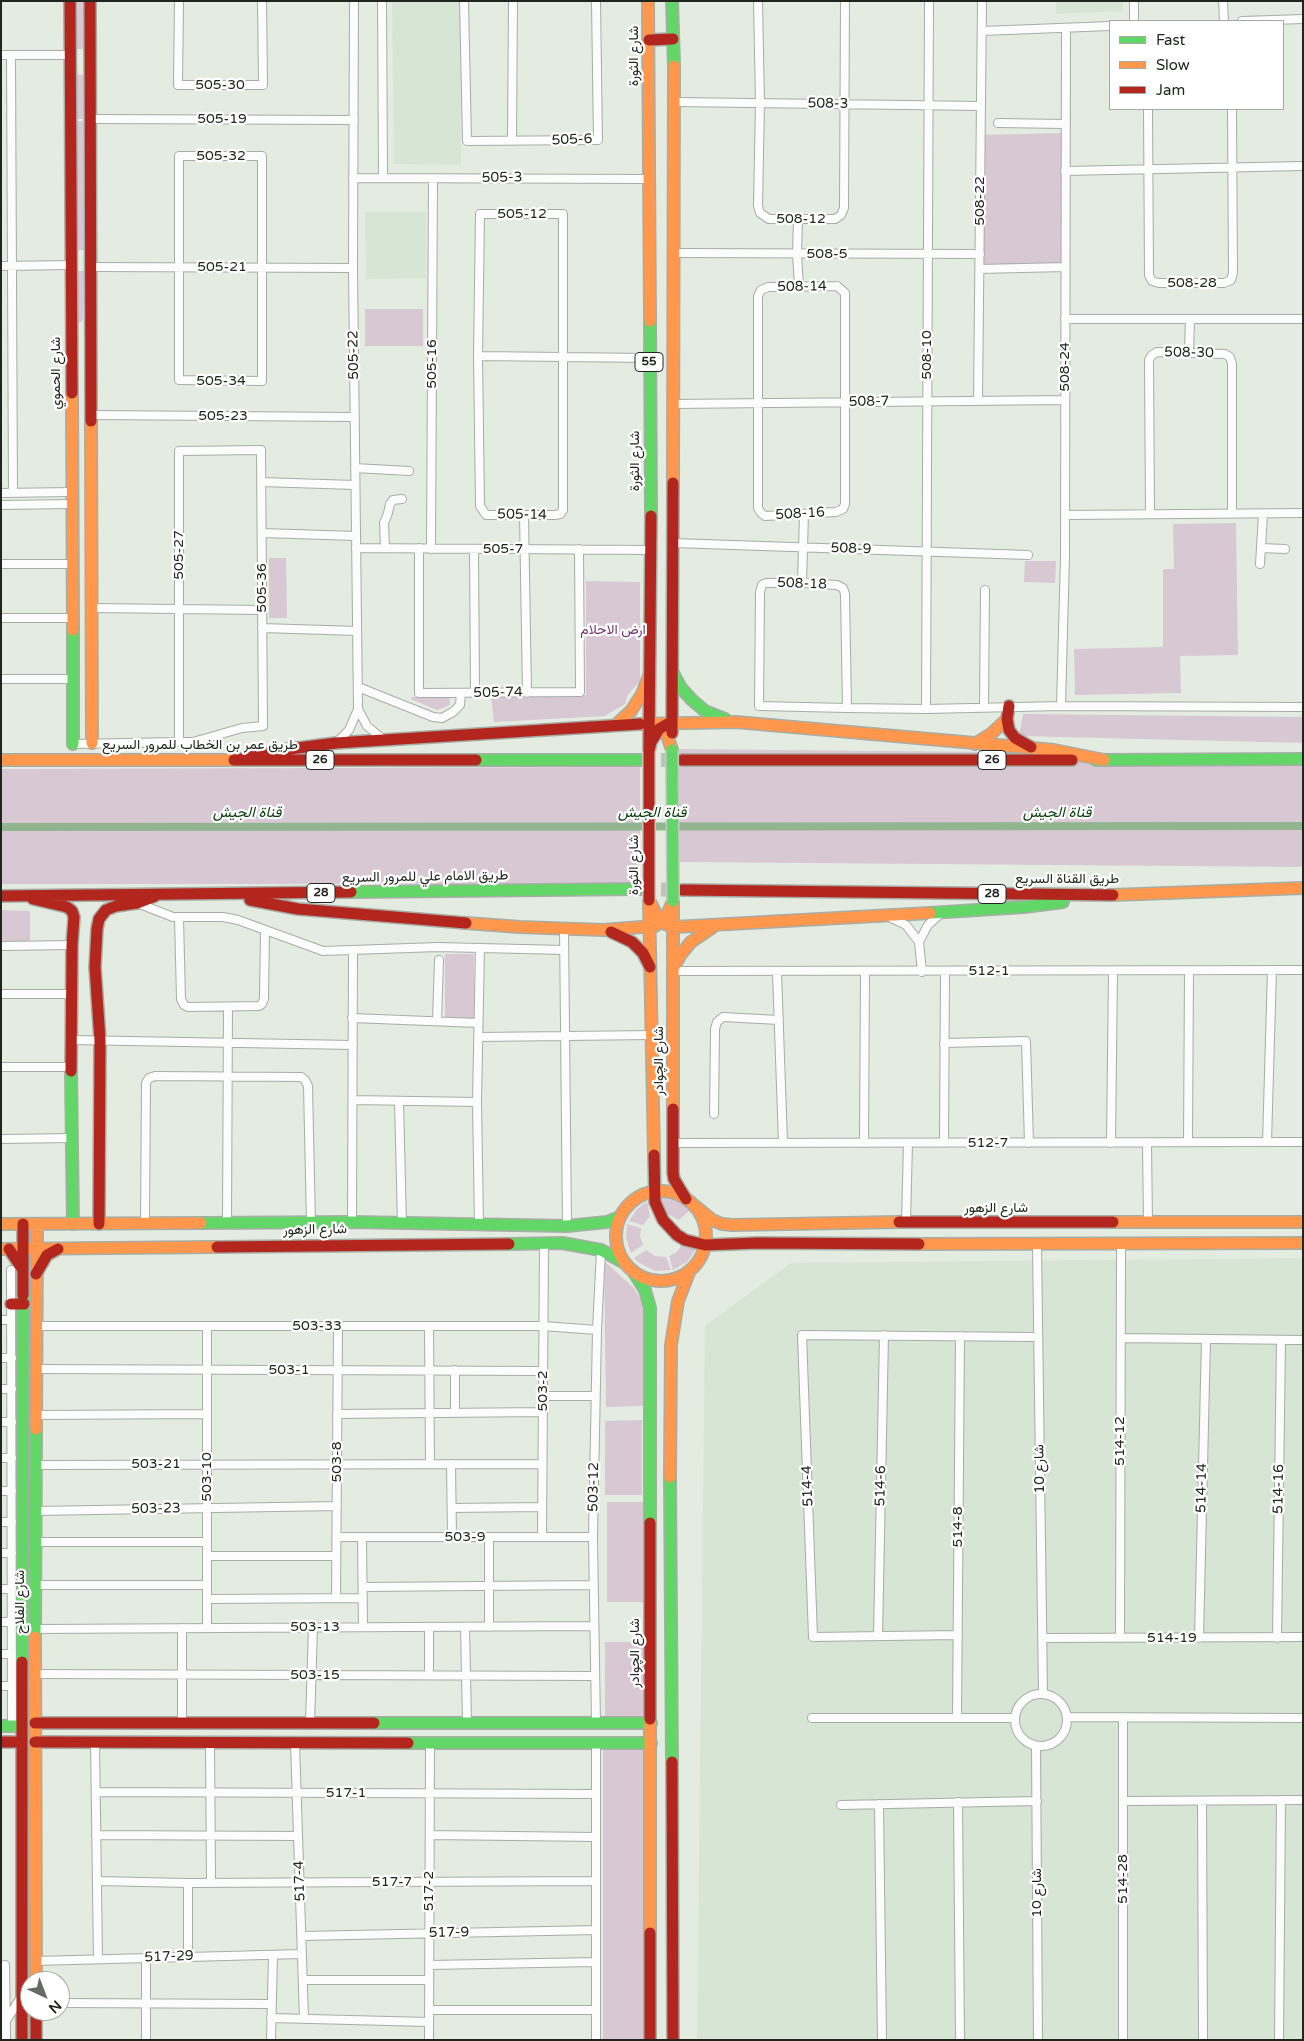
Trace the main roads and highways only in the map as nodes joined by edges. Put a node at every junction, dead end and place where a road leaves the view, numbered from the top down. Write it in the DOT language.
graph roads {
  1 [pos="70,1"];
  2 [pos="90,1"];
  3 [pos="648,1"];
  4 [pos="672,1"];
  5 [pos="673,39"];
  6 [pos="648,40"];
  7 [pos="91,333"];
  8 [pos="71,334"];
  9 [pos="674,673"];
  10 [pos="649,676"];
  11 [pos="1009,706"];
  12 [pos="1007,720"];
  13 [pos="736,722"];
  14 [pos="617,724"];
  15 [pos="660,727"];
  16 [pos="92,743"];
  17 [pos="73,744"];
  18 [pos="975,744"];
  19 [pos="1036,750"];
  20 [pos="1303,759"];
  21 [pos="1,760"];
  22 [pos="236,760"];
  23 [pos="640,760"];
  24 [pos="682,760"];
  25 [pos="1104,760"];
  26 [pos="1303,888"];
  27 [pos="640,890"];
  28 [pos="682,890"];
  29 [pos="159,894"];
  30 [pos="220,894"];
  31 [pos="1108,895"];
  32 [pos="1,896"];
  33 [pos="24,896"];
  34 [pos="661,922"];
  35 [pos="716,926"];
  36 [pos="603,930"];
  37 [pos="650,968"];
  38 [pos="674,969"];
  39 [pos="654,1191"];
  40 [pos="691,1202"];
  41 [pos="620,1217"];
  42 [pos="1303,1222"];
  43 [pos="1,1224"];
  44 [pos="23,1224"];
  45 [pos="37,1224"];
  46 [pos="73,1224"];
  47 [pos="99,1224"];
  48 [pos="832,1224"];
  49 [pos="1303,1243"];
  50 [pos="705,1245"];
  51 [pos="831,1245"];
  52 [pos="24,1248"];
  53 [pos="36,1248"];
  54 [pos="61,1248"];
  55 [pos="5,1249"];
  56 [pos="629,1267"];
  57 [pos="24,1270"];
  58 [pos="690,1270"];
  59 [pos="36,1274"];
  60 [pos="11,1304"];
  61 [pos="24,1304"];
  62 [pos="35,1723"];
  63 [pos="326,1723"];
  64 [pos="651,1723"];
  65 [pos="12,1726"];
  66 [pos="1,1742"];
  67 [pos="22,1742"];
  68 [pos="35,1742"];
  69 [pos="327,1743"];
  70 [pos="651,1743"];
  71 [pos="36,1971"];
  72 [pos="36,2021"];
  73 [pos="22,2040"];
  74 [pos="36,2040"];
  75 [pos="650,2040"];
  76 [pos="673,2040"];
  1 -- 8 [label="main road, شارع الحموي"];
  2 -- 7 [label="main road"];
  3 -- 6 [label="main road, شارع الثورة / 55"];
  4 -- 5 [label="main road, 55"];
  5 -- 6 [label="main road"];
  5 -- 9 [label="main road, 55"];
  6 -- 10 [label="main road, شارع الثورة / 55"];
  7 -- 8 [label="main road"];
  7 -- 16 [label="main road"];
  8 -- 17 [label="main road, شارع الحموي"];
  9 -- 13 [label="main road"];
  9 -- 15 [label="main road, 55"];
  10 -- 14 [label="main road"];
  10 -- 15 [label="main road, شارع الثورة / 55"];
  11 -- 12 [label="main road"];
  12 -- 18 [label="main road"];
  12 -- 19 [label="main road"];
  13 -- 15 [label="main road"];
  13 -- 18 [label="main road"];
  14 -- 15 [label="main road"];
  14 -- 22 [label="main road"];
  15 -- 34 [label="main road, شارع الثورة, bridge"];
  15 -- 34 [label="main road, bridge"];
  18 -- 19 [label="main road"];
  19 -- 25 [label="main road"];
  20 -- 25 [label="main road, 26"];
  21 -- 22 [label="main road, طريق عمر بن الخطاب للمرور السريع / 26"];
  22 -- 23 [label="main road, طريق عمر بن الخطاب للمرور السريع / 26"];
  24 -- 25 [label="main road, 26"];
  26 -- 31 [label="main road, طريق القناة السريع / 28"];
  27 -- 30 [label="main road, طريق الامام علي للمرور السريع / 28"];
  28 -- 31 [label="main road, طريق القناة السريع / 28"];
  29 -- 30 [label="main road, طريق الامام علي للمرور السريع / 28"];
  29 -- 33 [label="main road, طريق الامام علي للمرور السريع / 28"];
  29 -- 47 [label="main road"];
  30 -- 36 [label="main road"];
  31 -- 35 [label="main road"];
  32 -- 33 [label="main road, طريق الامام علي للمرور السريع / 28"];
  33 -- 46 [label="main road"];
  34 -- 35 [label="main road"];
  34 -- 36 [label="main road"];
  34 -- 37 [label="main road, شارع الچوادر"];
  34 -- 38 [label="main road, شارع الچوادر"];
  35 -- 38 [label="main road"];
  36 -- 37 [label="main road"];
  37 -- 39 [label="main road, شارع الچوادر"];
  38 -- 40 [label="main road, شارع الچوادر"];
  39 -- 40 [label="main road"];
  39 -- 41 [label="main road"];
  39 -- 50 [label="main road, شارع الچوادر"];
  40 -- 48 [label="main road, شارع الزهور"];
  40 -- 50 [label="main road, شارع الچوادر"];
  41 -- 47 [label="main road, شارع الزهور"];
  41 -- 56 [label="main road, شارع الچوادر"];
  42 -- 48 [label="main road, شارع الزهور"];
  43 -- 44 [label="main road, شارع الزهور"];
  44 -- 45 [label="main road, شارع الزهور"];
  44 -- 52 [label="main road, شارع الفلاح"];
  45 -- 46 [label="main road, شارع الزهور"];
  45 -- 53 [label="main road, شارع الفلاح"];
  46 -- 47 [label="main road, شارع الزهور"];
  48 -- 51 [label="main road"];
  49 -- 51 [label="main road"];
  50 -- 51 [label="main road"];
  50 -- 58 [label="main road"];
  52 -- 53 [label="main road, شارع الزهور"];
  52 -- 55 [label="main road, شارع الزهور"];
  52 -- 57 [label="main road, شارع الفلاح"];
  53 -- 54 [label="main road, شارع الزهور"];
  53 -- 59 [label="main road, شارع الفلاح"];
  54 -- 56 [label="main road, شارع الزهور"];
  54 -- 59 [label="main road"];
  55 -- 57 [label="main road"];
  56 -- 58 [label="main road, شارع الزهور"];
  56 -- 64 [label="main road, شارع الچوادر"];
  57 -- 61 [label="main road, شارع الفلاح"];
  58 -- 76 [label="main road"];
  59 -- 62 [label="main road, شارع الفلاح"];
  60 -- 61 [label="main road"];
  61 -- 65 [label="main road, شارع الفلاح"];
  62 -- 63 [label="main road"];
  62 -- 68 [label="main road, شارع الفلاح"];
  63 -- 64 [label="main road"];
  63 -- 69 [label="main road"];
  64 -- 70 [label="main road, شارع الچوادر"];
  65 -- 67 [label="main road, شارع الفلاح"];
  66 -- 67 [label="main road"];
  67 -- 73 [label="main road, شارع الفلاح"];
  68 -- 69 [label="main road"];
  68 -- 71 [label="main road, شارع الفلاح"];
  69 -- 70 [label="main road"];
  70 -- 75 [label="main road, شارع الچوادر"];
  72 -- 74 [label="main road"];
}
